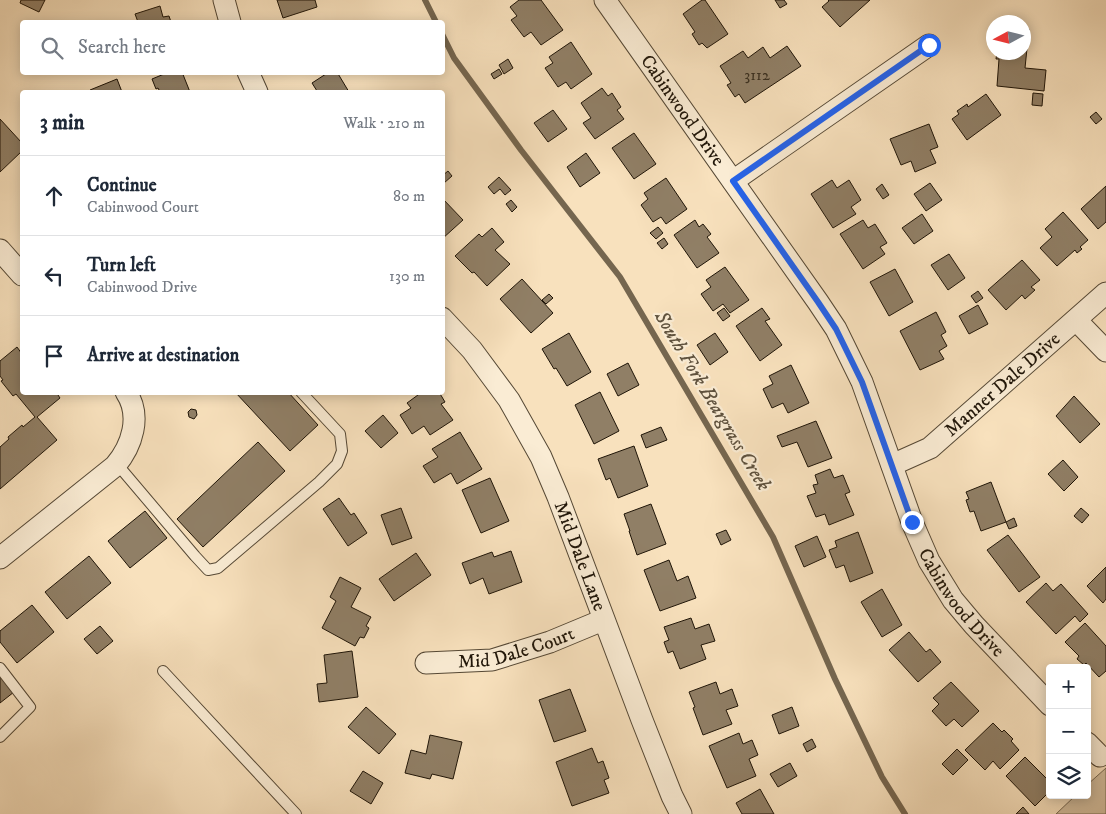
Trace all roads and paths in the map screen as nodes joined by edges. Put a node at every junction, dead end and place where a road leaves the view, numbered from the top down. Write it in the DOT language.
graph roads {
  1 [pos="224,0"];
  2 [pos="606,0"];
  3 [pos="229,20"];
  4 [pos="929,45"];
  5 [pos="249,75"];
  6 [pos="256,90"];
  7 [pos="733,181"];
  8 [pos="0,250"];
  9 [pos="20,273"];
  10 [pos="1106,293"];
  11 [pos="1076,320"];
  12 [pos="445,321"];
  13 [pos="1106,351"];
  14 [pos="130,395"];
  15 [pos="304,395"];
  16 [pos="117,464"];
  17 [pos="892,466"];
  18 [pos="0,558"];
  19 [pos="603,620"];
  20 [pos="426,663"];
  21 [pos="0,668"];
  22 [pos="164,671"];
  23 [pos="1046,701"];
  24 [pos="0,737"];
  25 [pos="296,814"];
  26 [pos="680,814"];
  1 -- 3 [label="street"];
  2 -- 7 [label="street, Cabinwood Drive"];
  4 -- 7 [label="street"];
  5 -- 6 [label="street"];
  7 -- 17 [label="street, Cabinwood Drive"];
  8 -- 9 [label="street"];
  10 -- 11 [label="street, Manner Dale Drive"];
  11 -- 13 [label="street"];
  11 -- 17 [label="street, Manner Dale Drive"];
  12 -- 19 [label="street, Mid Dale Lane"];
  14 -- 16 [label="street"];
  15 -- 16 [label="lane"];
  16 -- 18 [label="street"];
  17 -- 23 [label="street, Cabinwood Drive"];
  19 -- 20 [label="street, Mid Dale Court"];
  19 -- 26 [label="street, Mid Dale Lane"];
  21 -- 24 [label="lane"];
  22 -- 25 [label="lane"];
}
